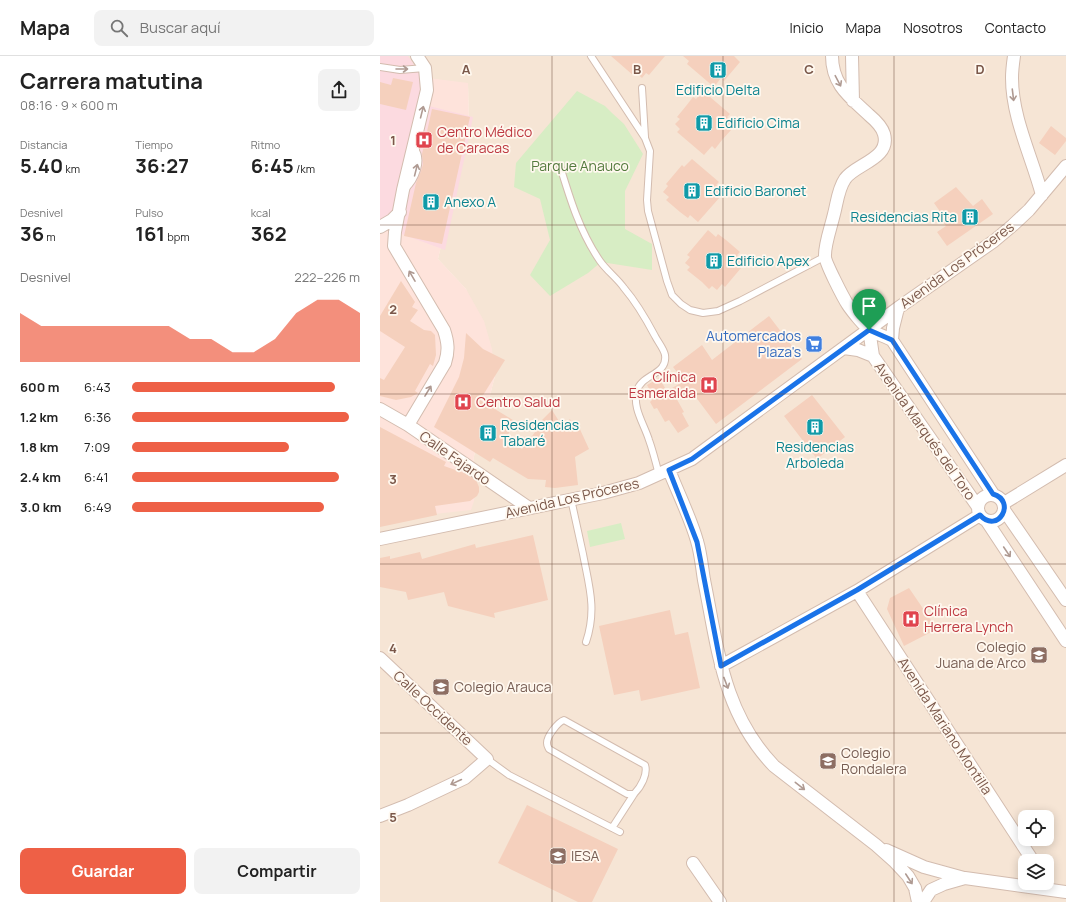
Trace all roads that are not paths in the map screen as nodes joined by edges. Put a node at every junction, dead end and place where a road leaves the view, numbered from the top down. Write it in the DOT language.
graph roads {
  1 [pos="417,56"];
  2 [pos="591,56"];
  3 [pos="832,56"];
  4 [pos="852,56"];
  5 [pos="1014,56"];
  6 [pos="380,67"];
  7 [pos="425,68"];
  8 [pos="642,88"];
  9 [pos="853,101"];
  10 [pos="645,138"];
  11 [pos="560,166"];
  12 [pos="1066,166"];
  13 [pos="1042,195"];
  14 [pos="400,212"];
  15 [pos="380,227"];
  16 [pos="824,257"];
  17 [pos="898,308"];
  18 [pos="869,330"];
  19 [pos="892,340"];
  20 [pos="844,348"];
  21 [pos="873,356"];
  22 [pos="380,409"];
  23 [pos="408,425"];
  24 [pos="1066,465"];
  25 [pos="664,473"];
  26 [pos="993,494"];
  27 [pos="571,499"];
  28 [pos="1004,506"];
  29 [pos="529,508"];
  30 [pos="981,514"];
  31 [pos="380,539"];
  32 [pos="857,590"];
  33 [pos="1066,600"];
  34 [pos="1066,641"];
  35 [pos="586,642"];
  36 [pos="380,658"];
  37 [pos="721,666"];
  38 [pos="487,759"];
  39 [pos="634,794"];
  40 [pos="380,816"];
  41 [pos="612,828"];
  42 [pos="620,832"];
  43 [pos="876,845"];
  44 [pos="1028,854"];
  45 [pos="693,863"];
  46 [pos="965,878"];
  47 [pos="1018,883"];
  48 [pos="1054,888"];
  49 [pos="1066,892"];
  50 [pos="720,902"];
  51 [pos="918,902"];
  52 [pos="923,902"];
  1 -- 7 [label="street"];
  2 -- 10 [label="lane"];
  3 -- 9 [label="street, one-way"];
  4 -- 9 [label="street"];
  5 -- 13 [label="street, one-way"];
  6 -- 7 [label="lane, one-way"];
  14 -- 7 [label="street, one-way"];
  8 -- 10 [label="lane"];
  9 -- 16 [label="street"];
  10 -- 16 [label="lane"];
  11 -- 25 [label="lane"];
  12 -- 13 [label="street, Avenida Los Próceres"];
  13 -- 17 [label="street, Avenida Los Próceres"];
  14 -- 15 [label="street"];
  23 -- 14 [label="street, one-way"];
  16 -- 18 [label="street"];
  17 -- 18 [label="street, Avenida Los Próceres"];
  17 -- 19 [label="street, Avenida Marqués del Toro"];
  18 -- 19 [label="street, Avenida Marqués del Toro"];
  18 -- 20 [label="street, Avenida Los Próceres"];
  18 -- 21 [label="street, Avenida Marqués del Toro"];
  19 -- 26 [label="street, Avenida Marqués del Toro"];
  20 -- 21 [label="street, Avenida Marqués del Toro"];
  20 -- 25 [label="street, Avenida Los Próceres"];
  21 -- 30 [label="street, Avenida Marqués del Toro"];
  22 -- 23 [label="street, Calle Fajardo"];
  23 -- 29 [label="street, Calle Fajardo"];
  24 -- 28 [label="street"];
  25 -- 27 [label="street, Avenida Los Próceres"];
  25 -- 37 [label="street"];
  26 -- 28 [label="street, Avenida Marqués del Toro"];
  26 -- 30 [label="street, Avenida Marqués del Toro"];
  27 -- 29 [label="street, Avenida Los Próceres"];
  27 -- 35 [label="lane"];
  28 -- 30 [label="street"];
  28 -- 33 [label="street, Avenida Marqués del Toro"];
  29 -- 31 [label="street, Avenida Los Próceres"];
  30 -- 32 [label="street"];
  30 -- 34 [label="street, Avenida Marqués del Toro, one-way"];
  32 -- 37 [label="street"];
  32 -- 44 [label="street, Avenida Mariano Montilla"];
  36 -- 38 [label="street, Calle Occidente"];
  37 -- 43 [label="street, one-way"];
  38 -- 40 [label="street, one-way"];
  38 -- 41 [label="lane"];
  39 -- 39 [label="lane"];
  39 -- 41 [label="lane"];
  41 -- 42 [label="lane"];
  43 -- 46 [label="street"];
  43 -- 51 [label="street, one-way"];
  45 -- 50 [label="street"];
  46 -- 47 [label="street"];
  46 -- 52 [label="street"];
  48 -- 49 [label="street"];
}
